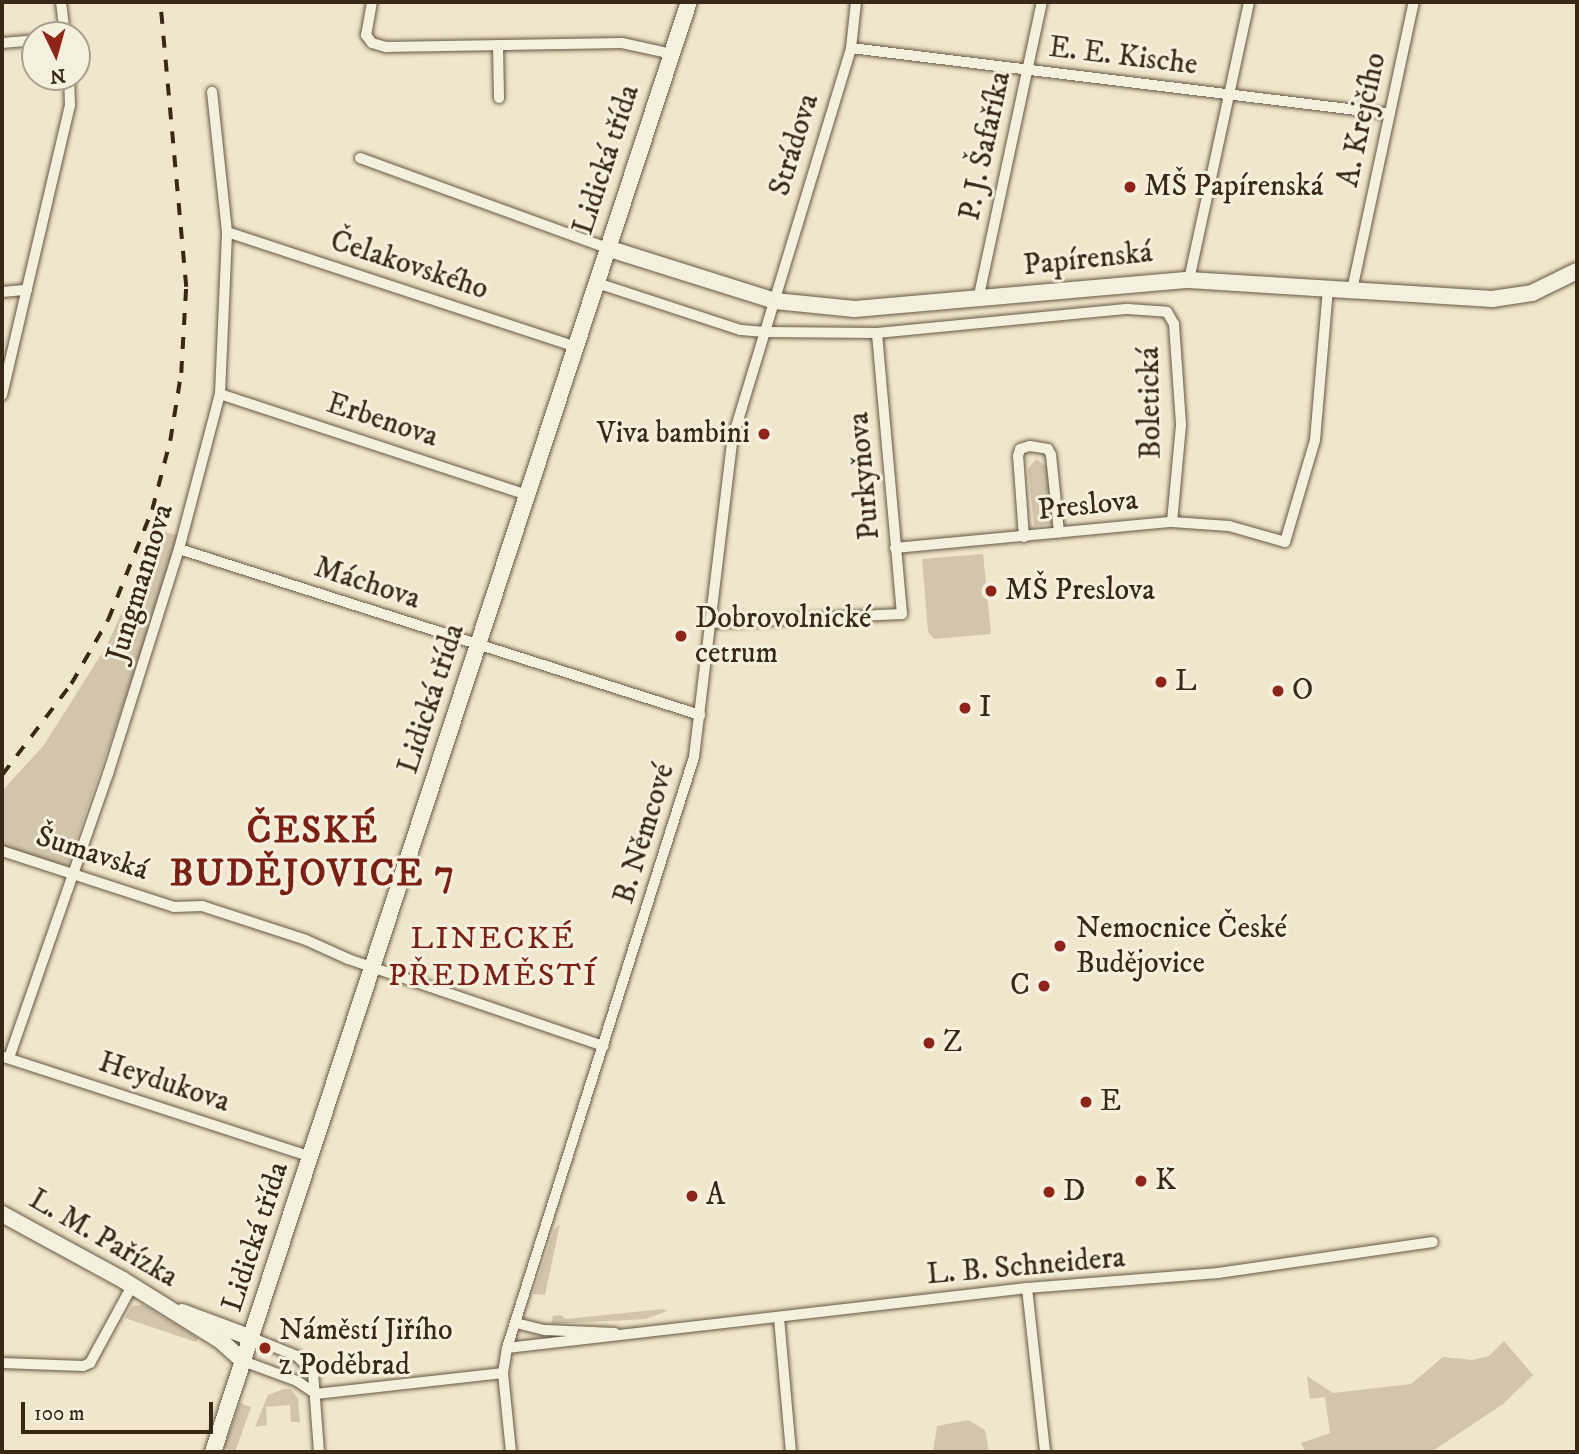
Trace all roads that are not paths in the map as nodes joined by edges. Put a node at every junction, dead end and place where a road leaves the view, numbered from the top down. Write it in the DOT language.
graph roads {
  1 [pos="61,2"];
  2 [pos="372,2"];
  3 [pos="689,2"];
  4 [pos="856,2"];
  5 [pos="1042,2"];
  6 [pos="1249,2"];
  7 [pos="1414,2"];
  8 [pos="63,21"];
  9 [pos="21,41"];
  10 [pos="2,43"];
  11 [pos="498,45"];
  12 [pos="851,48"];
  13 [pos="672,54"];
  14 [pos="1028,70"];
  15 [pos="70,91"];
  16 [pos="212,92"];
  17 [pos="1229,95"];
  18 [pos="499,98"];
  19 [pos="1389,114"];
  20 [pos="360,158"];
  21 [pos="227,232"];
  22 [pos="607,248"];
  23 [pos="1577,271"];
  24 [pos="1189,280"];
  25 [pos="597,284"];
  26 [pos="1328,288"];
  27 [pos="27,290"];
  28 [pos="1352,290"];
  29 [pos="2,292"];
  30 [pos="978,300"];
  31 [pos="775,302"];
  32 [pos="1174,324"];
  33 [pos="765,332"];
  34 [pos="877,333"];
  35 [pos="576,347"];
  36 [pos="2,394"];
  37 [pos="220,394"];
  38 [pos="528,495"];
  39 [pos="1172,522"];
  40 [pos="1059,533"];
  41 [pos="1024,537"];
  42 [pos="895,548"];
  43 [pos="179,549"];
  44 [pos="710,623"];
  45 [pos="479,646"];
  46 [pos="700,715"];
  47 [pos="2,851"];
  48 [pos="71,873"];
  49 [pos="373,968"];
  50 [pos="604,1046"];
  51 [pos="5,1057"];
  52 [pos="312,1157"];
  53 [pos="2,1214"];
  54 [pos="1433,1242"];
  55 [pos="132,1286"];
  56 [pos="1027,1288"];
  57 [pos="177,1314"];
  58 [pos="779,1318"];
  59 [pos="516,1323"];
  60 [pos="621,1335"];
  61 [pos="251,1338"];
  62 [pos="508,1348"];
  63 [pos="243,1361"];
  64 [pos="2,1363"];
  65 [pos="503,1373"];
  66 [pos="316,1394"];
  67 [pos="213,1452"];
  68 [pos="319,1452"];
  69 [pos="511,1452"];
  70 [pos="792,1452"];
  71 [pos="1045,1452"];
  1 -- 8 [label="street"];
  2 -- 11 [label="street"];
  3 -- 13 [label="street, Lidická třída"];
  4 -- 12 [label="street, Strádova"];
  5 -- 14 [label="street, P. J. Šafaříka"];
  6 -- 17 [label="street"];
  7 -- 19 [label="street, A. Krejčího"];
  9 -- 10 [label="street"];
  11 -- 13 [label="street"];
  11 -- 18 [label="street"];
  12 -- 14 [label="street, E. E. Kische"];
  12 -- 31 [label="street, Strádova"];
  13 -- 22 [label="street, Lidická třída"];
  14 -- 17 [label="street, E. E. Kische"];
  14 -- 30 [label="street, P. J. Šafaříka"];
  15 -- 27 [label="street"];
  16 -- 21 [label="street, Jungmannova"];
  17 -- 19 [label="street, E. E. Kische"];
  17 -- 24 [label="street"];
  19 -- 28 [label="street, A. Krejčího"];
  20 -- 22 [label="street"];
  21 -- 35 [label="street, Čelakovského"];
  21 -- 37 [label="street, Jungmannova"];
  22 -- 25 [label="street, Lidická třída"];
  22 -- 31 [label="street, Papírenská"];
  23 -- 28 [label="street, Papírenská"];
  24 -- 26 [label="street, Papírenská"];
  24 -- 30 [label="street, Papírenská"];
  25 -- 33 [label="street, Papírenská"];
  25 -- 35 [label="street, Lidická třída"];
  26 -- 28 [label="street, Papírenská"];
  26 -- 39 [label="street, Preslova"];
  27 -- 29 [label="street"];
  27 -- 36 [label="street"];
  30 -- 31 [label="street, Papírenská"];
  31 -- 33 [label="street, B. Němcové"];
  32 -- 34 [label="street, Papírenská"];
  32 -- 39 [label="street, Boletická"];
  33 -- 34 [label="street, Papírenská"];
  33 -- 44 [label="street, B. Němcové"];
  34 -- 42 [label="street, Purkyňova"];
  35 -- 38 [label="street, Lidická třída"];
  37 -- 38 [label="street, Erbenova"];
  37 -- 43 [label="street, Jungmannova"];
  38 -- 45 [label="street, Lidická třída"];
  39 -- 40 [label="street, Preslova"];
  40 -- 41 [label="street, Preslova"];
  40 -- 41 [label="street"];
  41 -- 42 [label="street, Preslova"];
  42 -- 44 [label="street, Purkyňova"];
  43 -- 45 [label="street, Máchova"];
  43 -- 48 [label="street, Jungmannova"];
  44 -- 46 [label="street, B. Němcové"];
  45 -- 46 [label="street, Máchova"];
  45 -- 49 [label="street, Lidická třída"];
  46 -- 50 [label="street, B. Němcové"];
  47 -- 48 [label="street, Šumavská"];
  48 -- 49 [label="street, Šumavská"];
  48 -- 51 [label="street, Jungmannova"];
  49 -- 50 [label="street, Šumavská"];
  49 -- 52 [label="street, Lidická třída"];
  50 -- 59 [label="street, B. Němcové"];
  51 -- 52 [label="street, Heydukova"];
  52 -- 61 [label="street, Lidická třída"];
  53 -- 55 [label="street, L. M. Pařízka"];
  54 -- 56 [label="street, L. B. Schneidera"];
  55 -- 57 [label="street, L. M. Pařízka"];
  55 -- 64 [label="street"];
  56 -- 58 [label="street, L. B. Schneidera"];
  56 -- 71 [label="street"];
  57 -- 61 [label="street"];
  57 -- 63 [label="street, L. M. Pařízka"];
  58 -- 60 [label="street, L. B. Schneidera"];
  58 -- 70 [label="street"];
  59 -- 60 [label="street, L. B. Schneidera"];
  59 -- 62 [label="street, B. Němcové"];
  60 -- 62 [label="street, L. B. Schneidera"];
  61 -- 63 [label="street, Lidická třída"];
  61 -- 66 [label="street"];
  62 -- 65 [label="street, B. Němcové"];
  63 -- 66 [label="street"];
  63 -- 67 [label="street, Lidická třída"];
  65 -- 66 [label="street"];
  65 -- 69 [label="street, B. Němcové"];
  66 -- 68 [label="street"];
}
